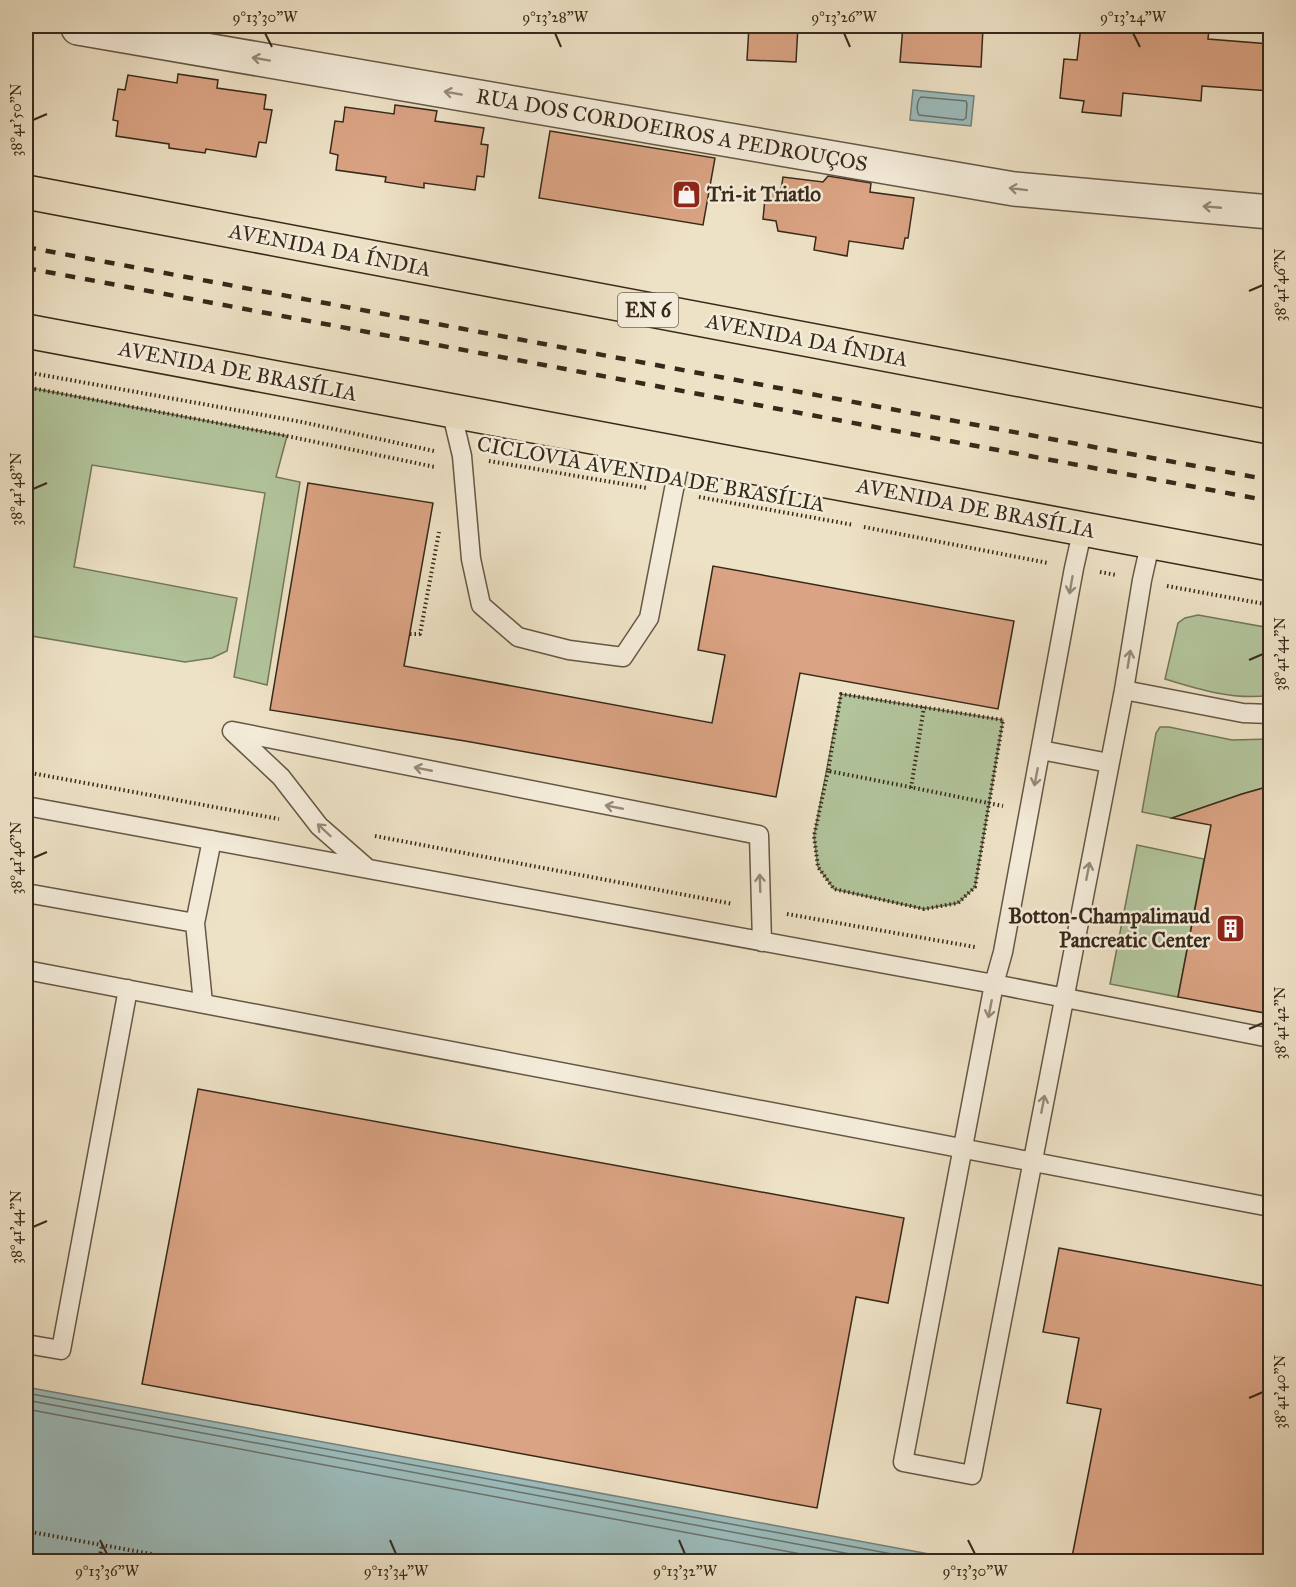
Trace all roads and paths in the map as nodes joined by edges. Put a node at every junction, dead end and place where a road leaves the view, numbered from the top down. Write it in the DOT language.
graph roads {
  1 [pos="78,26"];
  2 [pos="26,192"];
  3 [pos="1270,212"];
  4 [pos="26,331"];
  5 [pos="26,372"];
  6 [pos="26,387"];
  7 [pos="451,410"];
  8 [pos="1270,427"];
  9 [pos="435,452"];
  10 [pos="681,453"];
  11 [pos="462,456"];
  12 [pos="674,493"];
  13 [pos="441,523"];
  14 [pos="1083,528"];
  15 [pos="1151,540"];
  16 [pos="1270,564"];
  17 [pos="1074,568"];
  18 [pos="1142,580"];
  19 [pos="1270,605"];
  20 [pos="410,634"];
  21 [pos="1124,690"];
  22 [pos="924,707"];
  23 [pos="1270,714"];
  24 [pos="1041,750"];
  25 [pos="1109,763"];
  26 [pos="828,771"];
  27 [pos="911,788"];
  28 [pos="989,803"];
  29 [pos="26,806"];
  30 [pos="1030,811"];
  31 [pos="212,840"];
  32 [pos="368,869"];
  33 [pos="26,893"];
  34 [pos="195,923"];
  35 [pos="762,942"];
  36 [pos="26,970"];
  37 [pos="994,984"];
  38 [pos="128,989"];
  39 [pos="1063,997"];
  40 [pos="203,1003"];
  41 [pos="1270,1038"];
  42 [pos="963,1149"];
  43 [pos="1032,1161"];
  44 [pos="1270,1207"];
  45 [pos="26,1344"];
  46 [pos="26,1531"];
  47 [pos="102,1545"];
  48 [pos="162,1556"];
  49 [pos="99,1562"];
  3 -- 1 [label="street, RUA DOS CORDOEIROS A PEDROUÇOS, one-way"];
  2 -- 8 [label="main road, AVENIDA DA ÍNDIA / EN 6"];
  4 -- 7 [label="main road, AVENIDA DE BRASÍLIA"];
  5 -- 9 [label="path, CICLOVIA AVENIDA DE BRASÍLIA"];
  6 -- 9 [label="path"];
  7 -- 10 [label="main road, AVENIDA DE BRASÍLIA"];
  7 -- 11 [label="lane"];
  9 -- 11 [label="path, CICLOVIA AVENIDA DE BRASÍLIA"];
  10 -- 12 [label="lane"];
  10 -- 14 [label="main road, AVENIDA DE BRASÍLIA"];
  11 -- 12 [label="path, CICLOVIA AVENIDA DE BRASÍLIA"];
  11 -- 12 [label="lane"];
  12 -- 17 [label="path, CICLOVIA AVENIDA DE BRASÍLIA"];
  13 -- 20 [label="path"];
  14 -- 15 [label="main road, AVENIDA DE BRASÍLIA"];
  14 -- 17 [label="lane"];
  15 -- 16 [label="main road, AVENIDA DE BRASÍLIA"];
  15 -- 18 [label="lane"];
  17 -- 18 [label="path, CICLOVIA AVENIDA DE BRASÍLIA"];
  17 -- 24 [label="lane, one-way"];
  18 -- 19 [label="path, CICLOVIA AVENIDA DE BRASÍLIA"];
  21 -- 18 [label="lane, one-way"];
  21 -- 23 [label="lane"];
  21 -- 25 [label="lane"];
  22 -- 26 [label="path"];
  22 -- 27 [label="path"];
  22 -- 28 [label="path"];
  24 -- 25 [label="lane"];
  24 -- 30 [label="lane, one-way"];
  39 -- 25 [label="lane, one-way"];
  26 -- 27 [label="path"];
  26 -- 28 [label="path"];
  27 -- 28 [label="path"];
  28 -- 30 [label="path"];
  29 -- 31 [label="lane"];
  30 -- 37 [label="lane"];
  31 -- 32 [label="lane"];
  31 -- 34 [label="lane"];
  32 -- 35 [label="lane"];
  32 -- 35 [label="lane"];
  33 -- 34 [label="lane"];
  34 -- 40 [label="lane"];
  35 -- 37 [label="lane"];
  36 -- 38 [label="lane"];
  37 -- 39 [label="lane"];
  37 -- 42 [label="lane, one-way"];
  38 -- 40 [label="lane"];
  38 -- 45 [label="lane"];
  39 -- 41 [label="lane"];
  43 -- 39 [label="lane, one-way"];
  40 -- 42 [label="lane"];
  42 -- 43 [label="lane"];
  42 -- 43 [label="lane"];
  43 -- 44 [label="lane"];
  46 -- 47 [label="path"];
  47 -- 48 [label="path"];
  47 -- 49 [label="path"];
}
